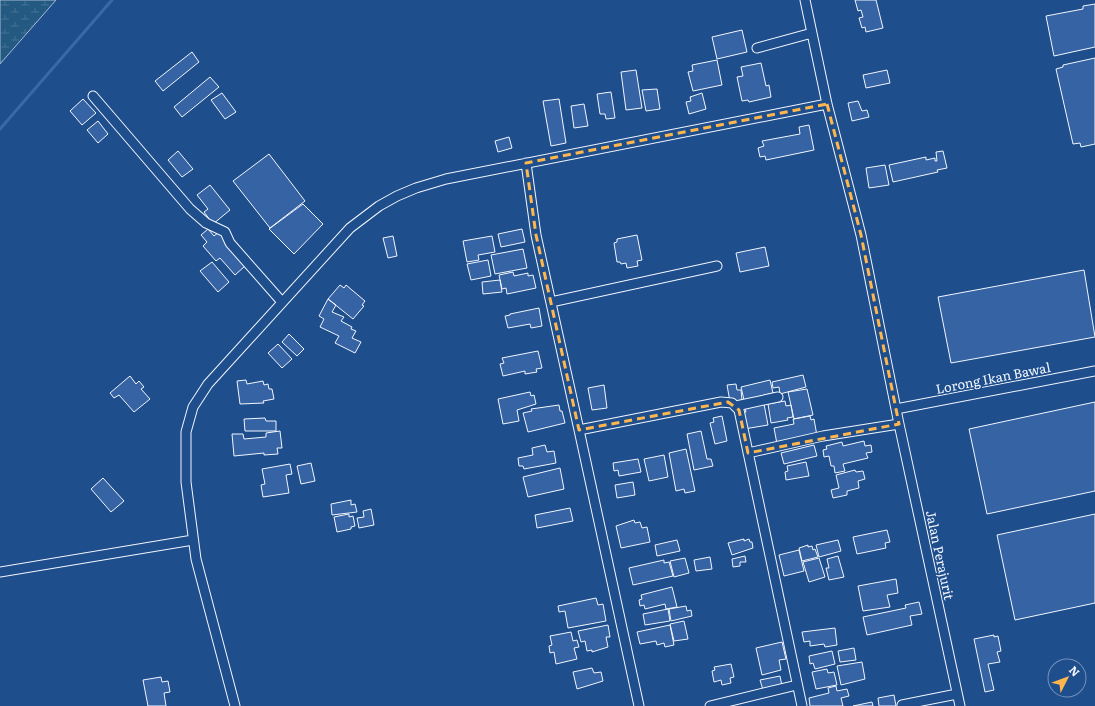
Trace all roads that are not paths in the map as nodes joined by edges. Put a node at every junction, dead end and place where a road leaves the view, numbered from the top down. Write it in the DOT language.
graph roads {
  1 [pos="806,0"];
  2 [pos="812,33"];
  3 [pos="757,48"];
  4 [pos="93,96"];
  5 [pos="827,104"];
  6 [pos="526,163"];
  7 [pos="717,266"];
  8 [pos="282,302"];
  9 [pos="551,302"];
  10 [pos="1095,371"];
  11 [pos="778,397"];
  12 [pos="736,406"];
  13 [pos="896,409"];
  14 [pos="898,424"];
  15 [pos="579,430"];
  16 [pos="748,453"];
  17 [pos="193,540"];
  18 [pos="0,572"];
  19 [pos="797,685"];
  20 [pos="957,694"];
  21 [pos="902,705"];
  22 [pos="235,706"];
  23 [pos="639,706"];
  24 [pos="710,706"];
  25 [pos="802,706"];
  26 [pos="960,706"];
  1 -- 2 [label="street, Jalan Perajurit"];
  2 -- 3 [label="street"];
  2 -- 5 [label="street, Jalan Perajurit"];
  4 -- 8 [label="street"];
  5 -- 6 [label="street"];
  5 -- 13 [label="street, Jalan Perajurit"];
  6 -- 8 [label="street"];
  6 -- 9 [label="street"];
  7 -- 9 [label="street"];
  8 -- 17 [label="street"];
  9 -- 15 [label="street"];
  10 -- 13 [label="street, Lorong Ikan Bawal"];
  11 -- 12 [label="street"];
  12 -- 15 [label="street"];
  12 -- 16 [label="street"];
  13 -- 14 [label="street, Jalan Perajurit"];
  14 -- 16 [label="street"];
  14 -- 20 [label="street, Jalan Perajurit"];
  15 -- 23 [label="street"];
  16 -- 19 [label="street"];
  17 -- 18 [label="street"];
  17 -- 22 [label="street"];
  19 -- 24 [label="street"];
  19 -- 25 [label="street"];
  20 -- 21 [label="street"];
  20 -- 26 [label="street, Jalan Perajurit"];
}
